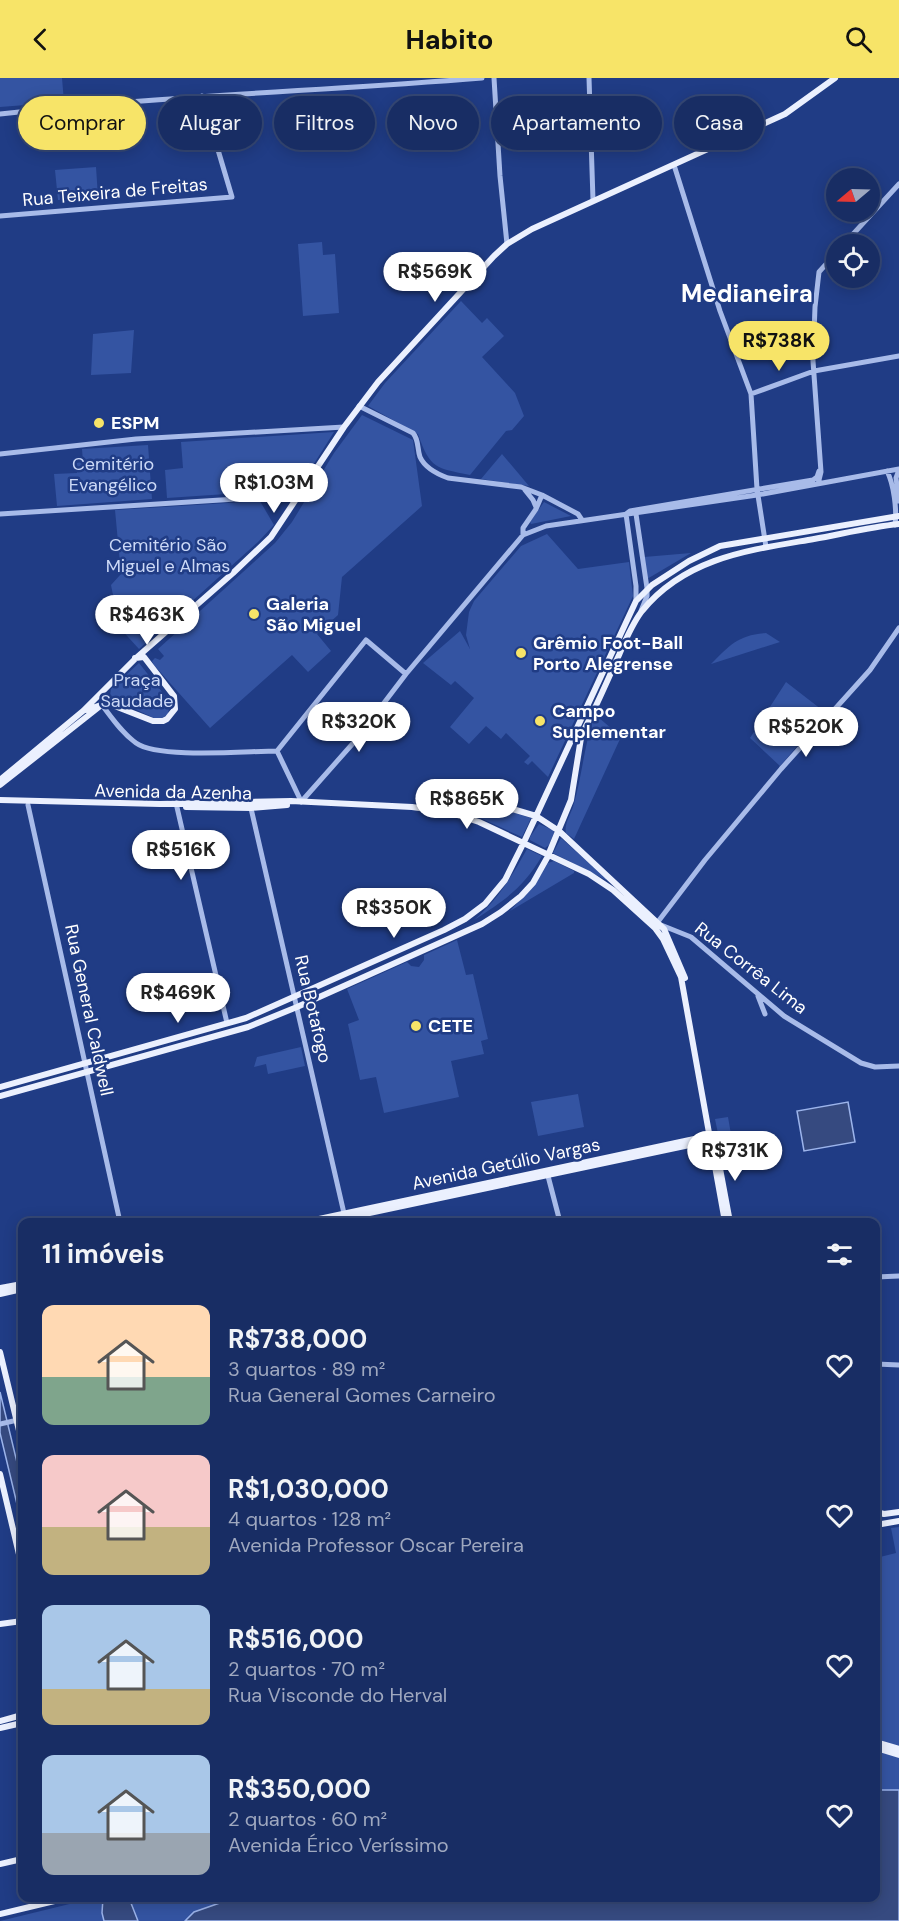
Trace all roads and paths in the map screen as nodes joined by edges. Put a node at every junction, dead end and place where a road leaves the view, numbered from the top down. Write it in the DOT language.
graph roads {
  1 [pos="482,78"];
  2 [pos="494,78"];
  3 [pos="589,78"];
  4 [pos="835,78"];
  5 [pos="202,96"];
  6 [pos="158,100"];
  7 [pos="0,114"];
  8 [pos="218,150"];
  9 [pos="674,165"];
  10 [pos="899,184"];
  11 [pos="593,200"];
  12 [pos="0,216"];
  13 [pos="853,234"];
  14 [pos="507,244"];
  15 [pos="826,264"];
  16 [pos="899,356"];
  17 [pos="814,371"];
  18 [pos="751,394"];
  19 [pos="359,406"];
  20 [pos="344,427"];
  21 [pos="0,454"];
  22 [pos="820,465"];
  23 [pos="899,470"];
  24 [pos="887,471"];
  25 [pos="818,484"];
  26 [pos="521,487"];
  27 [pos="757,492"];
  28 [pos="301,495"];
  29 [pos="542,495"];
  30 [pos="899,501"];
  31 [pos="536,509"];
  32 [pos="0,514"];
  33 [pos="626,514"];
  34 [pos="636,514"];
  35 [pos="897,516"];
  36 [pos="582,520"];
  37 [pos="897,524"];
  38 [pos="523,535"];
  39 [pos="764,538"];
  40 [pos="766,547"];
  41 [pos="647,588"];
  42 [pos="636,601"];
  43 [pos="641,612"];
  44 [pos="899,628"];
  45 [pos="154,641"];
  46 [pos="135,658"];
  47 [pos="148,663"];
  48 [pos="406,674"];
  49 [pos="111,682"];
  50 [pos="110,704"];
  51 [pos="102,705"];
  52 [pos="83,711"];
  53 [pos="278,751"];
  54 [pos="0,780"];
  55 [pos="0,785"];
  56 [pos="0,802"];
  57 [pos="299,803"];
  58 [pos="28,805"];
  59 [pos="176,805"];
  60 [pos="250,805"];
  61 [pos="412,807"];
  62 [pos="534,814"];
  63 [pos="559,831"];
  64 [pos="524,842"];
  65 [pos="548,854"];
  66 [pos="647,920"];
  67 [pos="657,923"];
  68 [pos="755,992"];
  69 [pos="295,998"];
  70 [pos="297,1007"];
  71 [pos="688,1013"];
  72 [pos="765,1014"];
  73 [pos="227,1023"];
  74 [pos="694,1025"];
  75 [pos="700,1058"];
  76 [pos="86,1064"];
  77 [pos="698,1066"];
  78 [pos="899,1066"];
  79 [pos="88,1073"];
  80 [pos="703,1074"];
  81 [pos="0,1087"];
  82 [pos="0,1096"];
  83 [pos="712,1137"];
  84 [pos="547,1174"];
  85 [pos="119,1218"];
  86 [pos="346,1218"];
  87 [pos="559,1218"];
  88 [pos="724,1218"];
  89 [pos="729,1218"];
  90 [pos="899,1276"];
  91 [pos="880,1277"];
  92 [pos="18,1285"];
  93 [pos="0,1288"];
  94 [pos="18,1290"];
  95 [pos="0,1294"];
  96 [pos="0,1352"];
  97 [pos="880,1364"];
  98 [pos="899,1365"];
  99 [pos="17,1421"];
  100 [pos="0,1424"];
  101 [pos="0,1474"];
  102 [pos="899,1512"];
  103 [pos="880,1514"];
  104 [pos="899,1521"];
  105 [pos="880,1524"];
  106 [pos="18,1550"];
  107 [pos="18,1622"];
  108 [pos="0,1624"];
  109 [pos="18,1716"];
  110 [pos="0,1720"];
  111 [pos="18,1724"];
  112 [pos="0,1728"];
  113 [pos="880,1743"];
  114 [pos="880,1749"];
  115 [pos="899,1749"];
  116 [pos="899,1755"];
  117 [pos="18,1860"];
  118 [pos="0,1864"];
  119 [pos="50,1902"];
  120 [pos="0,1914"];
  1 -- 5 [label="street"];
  2 -- 14 [label="street"];
  3 -- 11 [label="street"];
  4 -- 9 [label="main road"];
  6 -- 7 [label="street"];
  8 -- 12 [label="street, Rua Teixeira de Freitas"];
  9 -- 11 [label="main road"];
  9 -- 18 [label="street"];
  10 -- 13 [label="street"];
  11 -- 14 [label="main road"];
  14 -- 19 [label="main road"];
  15 -- 17 [label="street"];
  16 -- 17 [label="street"];
  17 -- 18 [label="street"];
  17 -- 22 [label="street"];
  18 -- 27 [label="street"];
  19 -- 20 [label="main road"];
  19 -- 26 [label="street"];
  20 -- 21 [label="street"];
  20 -- 28 [label="main road"];
  22 -- 25 [label="street"];
  22 -- 27 [label="street"];
  23 -- 24 [label="street"];
  23 -- 30 [label="street"];
  24 -- 25 [label="street"];
  24 -- 35 [label="street"];
  25 -- 27 [label="street"];
  26 -- 29 [label="street"];
  26 -- 31 [label="street"];
  27 -- 33 [label="street"];
  27 -- 34 [label="street"];
  27 -- 39 [label="street"];
  28 -- 32 [label="street"];
  28 -- 45 [label="main road"];
  29 -- 31 [label="street"];
  29 -- 36 [label="street"];
  31 -- 38 [label="street"];
  33 -- 34 [label="street"];
  33 -- 36 [label="street"];
  33 -- 42 [label="street"];
  34 -- 41 [label="street"];
  35 -- 37 [label="street"];
  35 -- 39 [label="main road"];
  36 -- 38 [label="street"];
  37 -- 40 [label="main road"];
  38 -- 48 [label="street"];
  39 -- 40 [label="street"];
  39 -- 41 [label="main road"];
  40 -- 43 [label="main road"];
  41 -- 42 [label="main road"];
  41 -- 43 [label="street"];
  42 -- 62 [label="main road"];
  43 -- 63 [label="main road"];
  44 -- 67 [label="street"];
  45 -- 46 [label="main road"];
  45 -- 47 [label="main road"];
  46 -- 47 [label="main road"];
  46 -- 49 [label="main road"];
  47 -- 50 [label="main road"];
  48 -- 53 [label="street"];
  48 -- 57 [label="street"];
  49 -- 50 [label="main road"];
  49 -- 52 [label="main road"];
  50 -- 51 [label="main road"];
  51 -- 52 [label="main road"];
  51 -- 53 [label="street"];
  51 -- 55 [label="main road"];
  52 -- 54 [label="main road"];
  53 -- 57 [label="street"];
  56 -- 58 [label="main road, Avenida da Azenha"];
  56 -- 59 [label="main road, Avenida da Azenha"];
  57 -- 60 [label="main road, Avenida da Azenha"];
  57 -- 61 [label="main road, Avenida da Azenha"];
  58 -- 59 [label="main road, Avenida da Azenha"];
  58 -- 76 [label="street, Rua General Caldwell"];
  59 -- 60 [label="main road, Avenida da Azenha"];
  59 -- 73 [label="street"];
  60 -- 69 [label="street, Rua Botafogo"];
  61 -- 62 [label="main road, Avenida da Azenha"];
  61 -- 64 [label="main road, Avenida da Azenha"];
  62 -- 63 [label="main road"];
  62 -- 64 [label="main road"];
  63 -- 65 [label="main road"];
  63 -- 67 [label="main road"];
  64 -- 65 [label="main road, Avenida da Azenha"];
  64 -- 69 [label="main road"];
  65 -- 66 [label="main road, Avenida da Azenha"];
  65 -- 70 [label="main road"];
  66 -- 67 [label="street, Rua Corrêa Lima"];
  66 -- 71 [label="main road, Avenida da Azenha"];
  67 -- 68 [label="street, Rua Corrêa Lima"];
  67 -- 74 [label="main road"];
  68 -- 72 [label="street"];
  68 -- 78 [label="street, Rua Corrêa Lima"];
  69 -- 70 [label="street, Rua Botafogo"];
  69 -- 73 [label="main road"];
  70 -- 79 [label="main road"];
  70 -- 86 [label="street, Rua Botafogo"];
  71 -- 74 [label="main road"];
  71 -- 77 [label="main road, Avenida da Azenha"];
  73 -- 76 [label="main road"];
  74 -- 75 [label="main road"];
  75 -- 77 [label="main road"];
  75 -- 80 [label="main road"];
  76 -- 79 [label="street, Rua General Caldwell"];
  76 -- 81 [label="main road"];
  77 -- 80 [label="main road"];
  77 -- 83 [label="main road, Avenida da Azenha"];
  79 -- 82 [label="main road"];
  79 -- 85 [label="street, Rua General Caldwell"];
  80 -- 83 [label="main road"];
  83 -- 84 [label="main road, Avenida Getúlio Vargas"];
  83 -- 88 [label="main road"];
  83 -- 89 [label="main road"];
  84 -- 86 [label="main road, Avenida Getúlio Vargas"];
  84 -- 87 [label="street"];
  90 -- 91 [label="street"];
  92 -- 93 [label="main road"];
  94 -- 95 [label="main road"];
  96 -- 99 [label="main road"];
  97 -- 98 [label="street"];
  99 -- 100 [label="street"];
  101 -- 106 [label="main road"];
  102 -- 103 [label="main road"];
  104 -- 105 [label="main road"];
  107 -- 108 [label="main road"];
  109 -- 110 [label="main road"];
  111 -- 112 [label="main road"];
  113 -- 115 [label="main road"];
  114 -- 116 [label="main road"];
  117 -- 118 [label="main road"];
  119 -- 120 [label="main road"];
}
